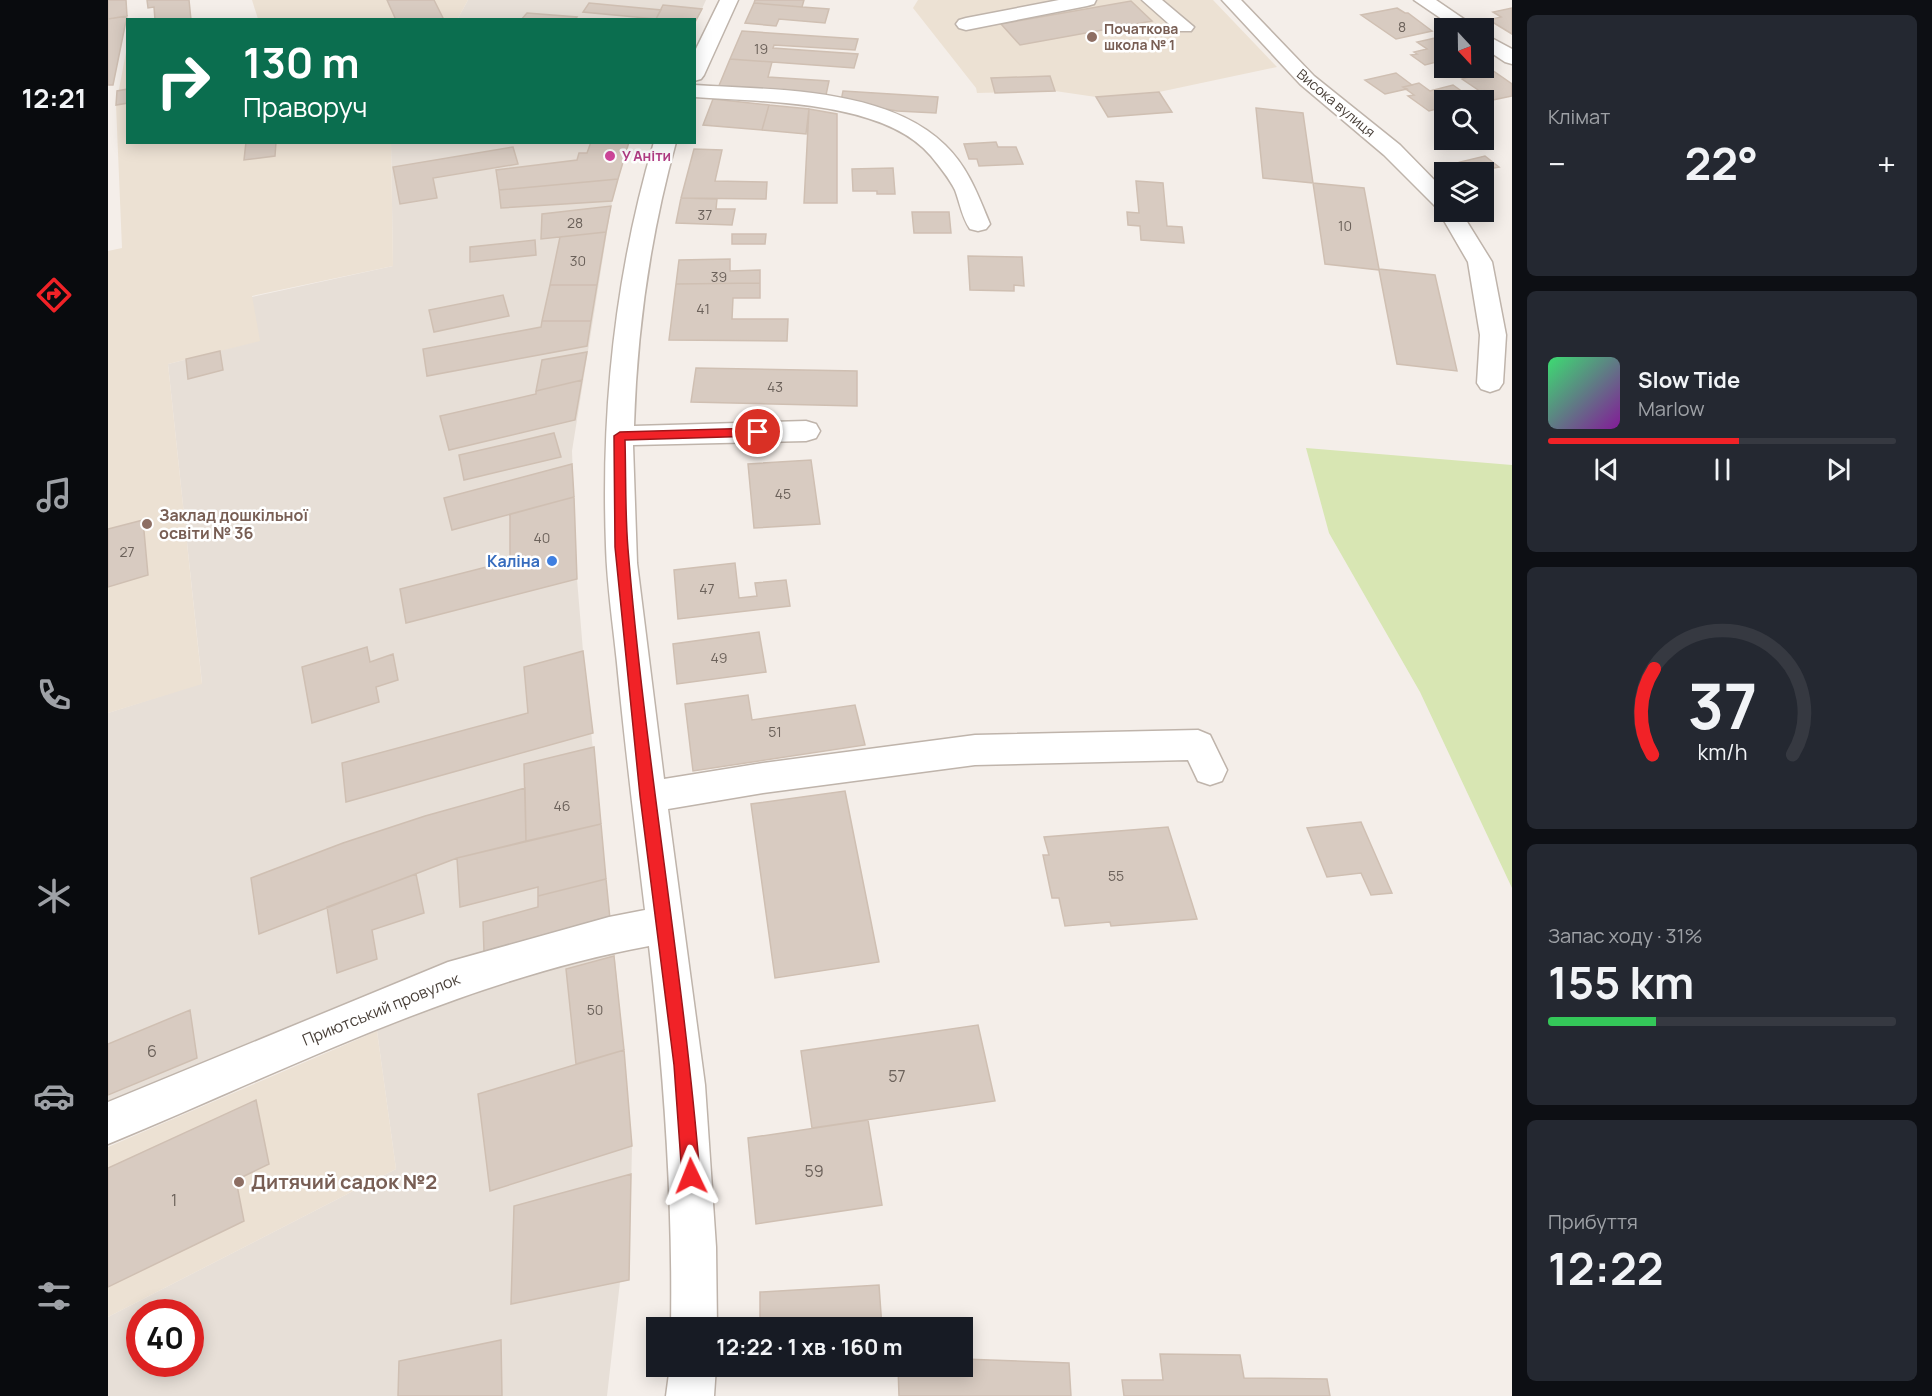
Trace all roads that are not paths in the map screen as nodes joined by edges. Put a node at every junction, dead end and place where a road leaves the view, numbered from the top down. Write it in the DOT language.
graph roads {
  1 [pos="729,0"];
  2 [pos="1087,0"];
  3 [pos="1151,0"];
  4 [pos="1231,0"];
  5 [pos="1423,0"];
  6 [pos="1451,18"];
  7 [pos="966,24"];
  8 [pos="1184,27"];
  9 [pos="1494,46"];
  10 [pos="1512,58"];
  11 [pos="696,71"];
  12 [pos="696,91"];
  13 [pos="664,144"];
  14 [pos="1434,192"];
  15 [pos="1456,222"];
  16 [pos="978,224"];
  17 [pos="1490,383"];
  18 [pos="806,431"];
  19 [pos="620,436"];
  20 [pos="1210,770"];
  21 [pos="647,796"];
  22 [pos="664,925"];
  23 [pos="108,1123"];
  24 [pos="694,1317"];
  25 [pos="692,1377"];
  26 [pos="690,1396"];
  1 -- 11 [label="street"];
  2 -- 7 [label="street"];
  3 -- 8 [label="street"];
  4 -- 14 [label="street, Висока вулиця"];
  5 -- 6 [label="street"];
  9 -- 10 [label="street"];
  12 -- 16 [label="street"];
  13 -- 19 [label="street"];
  15 -- 17 [label="street"];
  18 -- 19 [label="street"];
  19 -- 21 [label="street"];
  20 -- 21 [label="street"];
  21 -- 22 [label="street"];
  22 -- 23 [label="street, Приютський провулок"];
  22 -- 24 [label="street"];
  25 -- 26 [label="street"];
}
